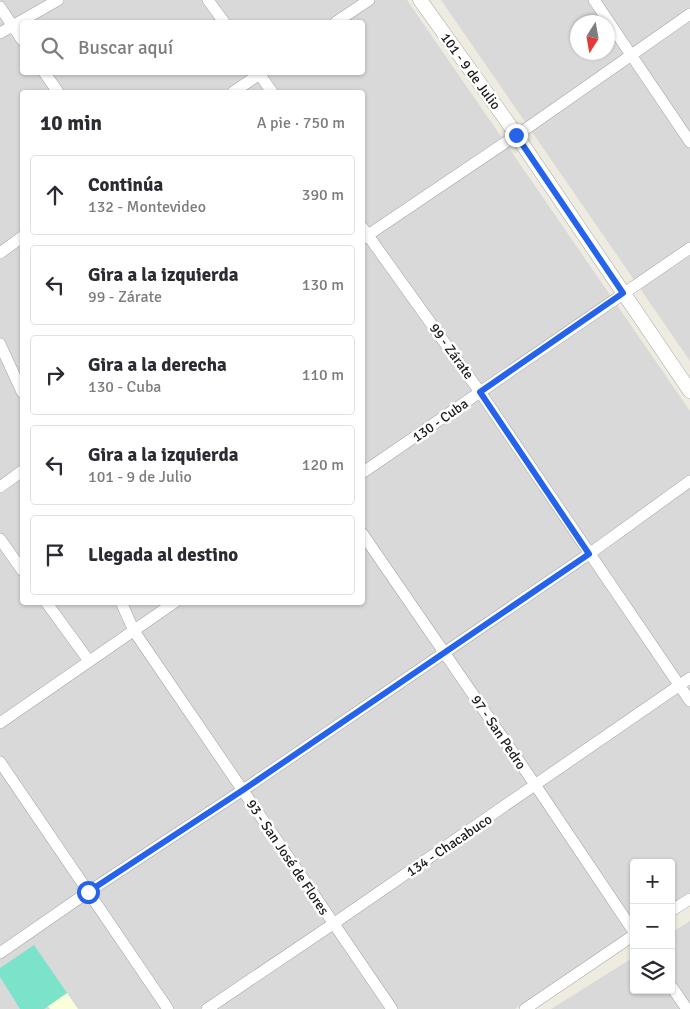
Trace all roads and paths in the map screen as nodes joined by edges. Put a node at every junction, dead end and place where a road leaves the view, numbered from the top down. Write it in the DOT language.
graph roads {
  1 [pos="58,0"];
  2 [pos="208,0"];
  3 [pos="369,0"];
  4 [pos="420,0"];
  5 [pos="594,0"];
  6 [pos="0,7"];
  7 [pos="690,14"];
  8 [pos="23,20"];
  9 [pos="223,20"];
  10 [pos="339,20"];
  11 [pos="20,22"];
  12 [pos="13,26"];
  13 [pos="0,33"];
  14 [pos="20,37"];
  15 [pos="631,56"];
  16 [pos="46,75"];
  17 [pos="257,75"];
  18 [pos="261,75"];
  19 [pos="57,90"];
  20 [pos="237,90"];
  21 [pos="271,90"];
  22 [pos="516,135"];
  23 [pos="690,142"];
  24 [pos="365,233"];
  25 [pos="365,235"];
  26 [pos="20,238"];
  27 [pos="690,248"];
  28 [pos="0,253"];
  29 [pos="623,293"];
  30 [pos="0,344"];
  31 [pos="20,388"];
  32 [pos="690,391"];
  33 [pos="480,392"];
  34 [pos="365,471"];
  35 [pos="20,472"];
  36 [pos="690,480"];
  37 [pos="0,487"];
  38 [pos="365,537"];
  39 [pos="0,539"];
  40 [pos="589,554"];
  41 [pos="20,567"];
  42 [pos="48,605"];
  43 [pos="122,605"];
  44 [pos="171,605"];
  45 [pos="134,631"];
  46 [pos="444,652"];
  47 [pos="89,661"];
  48 [pos="690,678"];
  49 [pos="679,686"];
  50 [pos="690,701"];
  51 [pos="0,723"];
  52 [pos="0,762"];
  53 [pos="536,786"];
  54 [pos="243,790"];
  55 [pos="88,892"];
  56 [pos="690,899"];
  57 [pos="675,908"];
  58 [pos="333,924"];
  59 [pos="630,928"];
  60 [pos="630,937"];
  61 [pos="0,953"];
  62 [pos="675,992"];
  63 [pos="168,1009"];
  64 [pos="207,1009"];
  65 [pos="392,1009"];
  66 [pos="525,1009"];
  67 [pos="687,1009"];
  1 -- 8 [label="street"];
  2 -- 9 [label="street"];
  3 -- 10 [label="street"];
  4 -- 22 [label="street, 101 - 9 de Julio"];
  5 -- 15 [label="street"];
  6 -- 12 [label="street"];
  7 -- 15 [label="street"];
  11 -- 12 [label="street"];
  12 -- 13 [label="street"];
  12 -- 14 [label="street"];
  15 -- 22 [label="street"];
  15 -- 23 [label="street"];
  16 -- 19 [label="street"];
  17 -- 20 [label="street"];
  18 -- 21 [label="street"];
  22 -- 24 [label="street"];
  22 -- 29 [label="street, 101 - 9 de Julio"];
  25 -- 33 [label="street, 99 - Zárate"];
  26 -- 28 [label="street"];
  27 -- 29 [label="street, 130 - Cuba"];
  29 -- 32 [label="street, 101 - 9 de Julio"];
  29 -- 33 [label="street, 130 - Cuba"];
  30 -- 31 [label="street"];
  33 -- 34 [label="street, 130 - Cuba"];
  33 -- 40 [label="street, 99 - Zárate"];
  35 -- 37 [label="street"];
  36 -- 40 [label="street"];
  38 -- 46 [label="street, 97 - San Pedro"];
  39 -- 41 [label="street"];
  40 -- 46 [label="street"];
  40 -- 49 [label="street, 99 - Zárate"];
  42 -- 47 [label="street"];
  43 -- 45 [label="street, 93 - San José de Flores"];
  44 -- 45 [label="street"];
  45 -- 47 [label="street"];
  45 -- 54 [label="street, 93 - San José de Flores"];
  46 -- 53 [label="street, 97 - San Pedro"];
  46 -- 54 [label="street"];
  47 -- 51 [label="street"];
  48 -- 49 [label="street, 134 - Chacabuco"];
  49 -- 50 [label="street, 99 - Zárate"];
  49 -- 53 [label="street, 134 - Chacabuco"];
  52 -- 55 [label="street"];
  53 -- 58 [label="street, 134 - Chacabuco"];
  53 -- 59 [label="street, 97 - San Pedro"];
  54 -- 55 [label="street"];
  54 -- 58 [label="street, 93 - San José de Flores"];
  55 -- 61 [label="street"];
  55 -- 63 [label="street"];
  56 -- 57 [label="street"];
  58 -- 64 [label="street, 134 - Chacabuco"];
  58 -- 65 [label="street, 93 - San José de Flores"];
  60 -- 66 [label="street"];
  62 -- 67 [label="street"];
}
